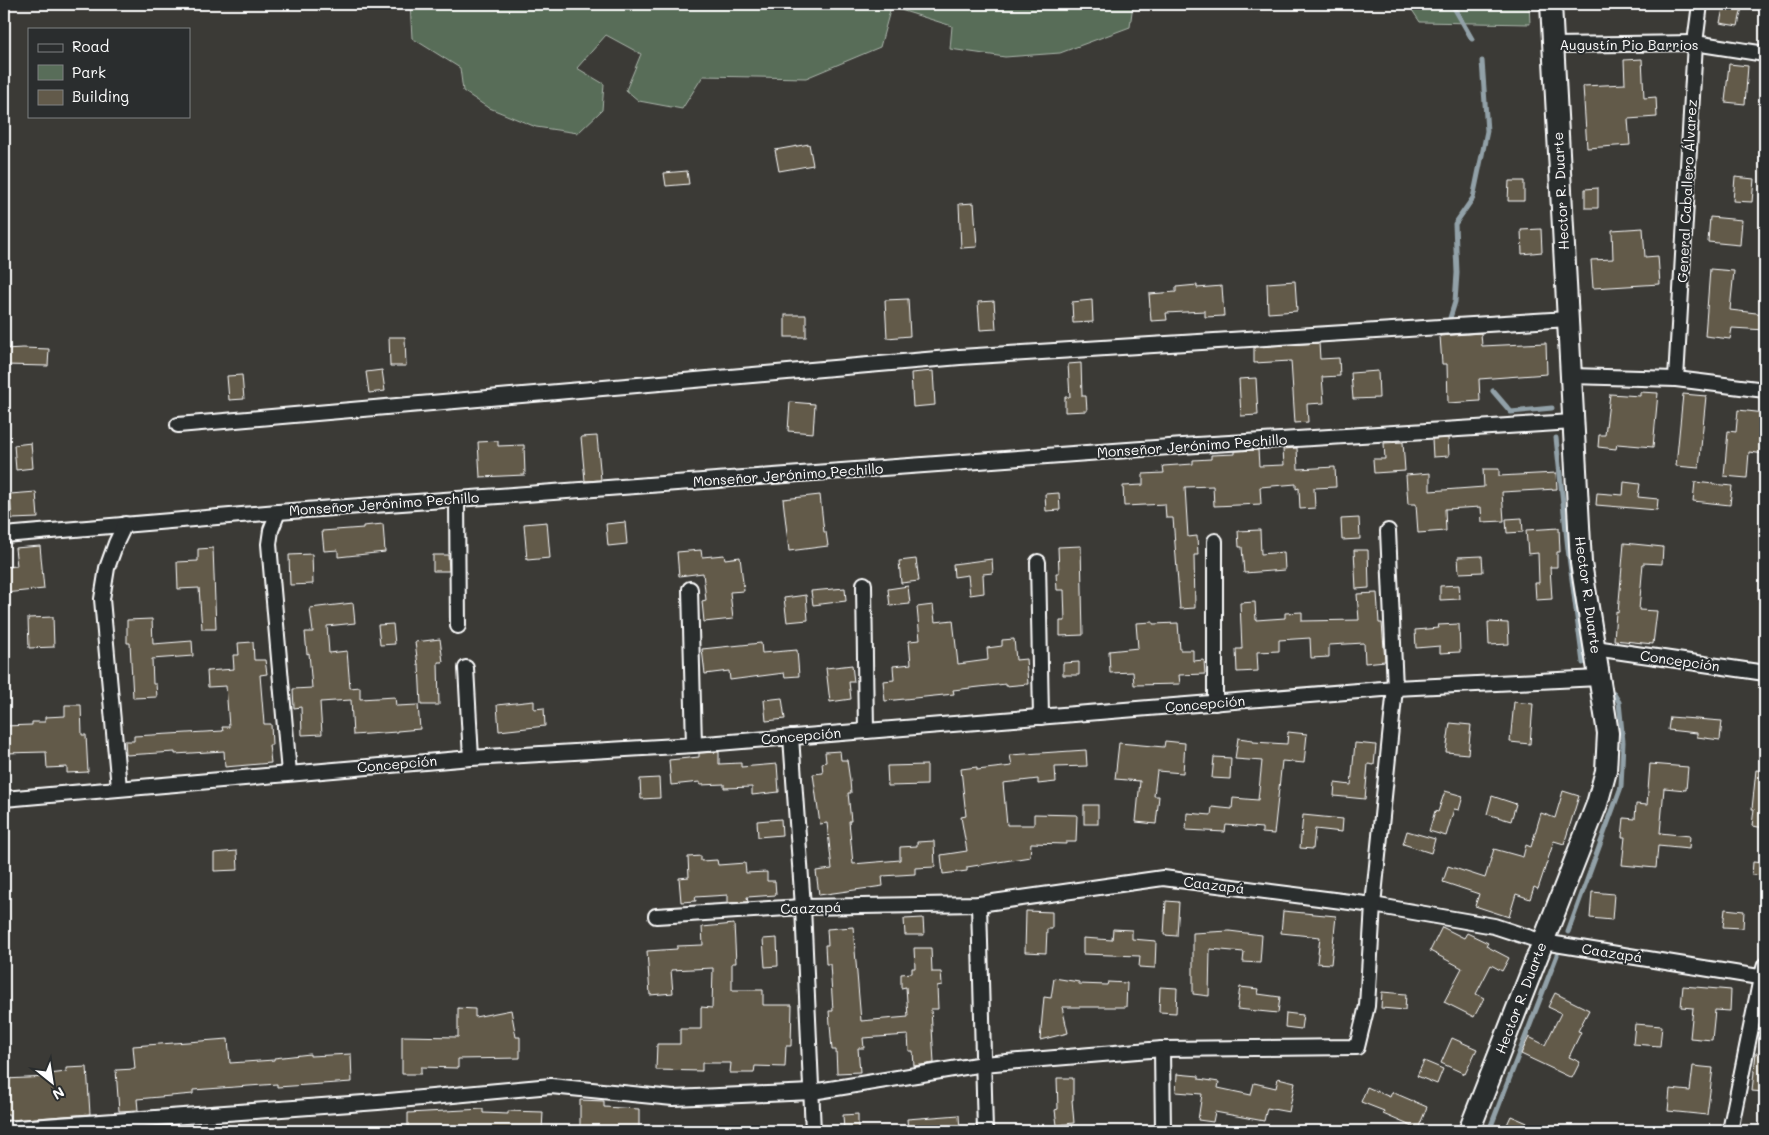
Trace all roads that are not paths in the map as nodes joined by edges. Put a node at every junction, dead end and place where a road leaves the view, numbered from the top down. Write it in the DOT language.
graph roads {
  1 [pos="1551,4"];
  2 [pos="1700,4"];
  3 [pos="1695,43"];
  4 [pos="1553,45"];
  5 [pos="1765,54"];
  6 [pos="1568,319"];
  7 [pos="1571,376"];
  8 [pos="1676,378"];
  9 [pos="1765,390"];
  10 [pos="1573,422"];
  11 [pos="178,425"];
  12 [pos="457,499"];
  13 [pos="278,512"];
  14 [pos="125,524"];
  15 [pos="1388,531"];
  16 [pos="4,535"];
  17 [pos="1215,541"];
  18 [pos="1038,562"];
  19 [pos="864,584"];
  20 [pos="690,589"];
  21 [pos="458,626"];
  22 [pos="1595,648"];
  23 [pos="466,668"];
  24 [pos="1765,673"];
  25 [pos="1599,678"];
  26 [pos="1395,688"];
  27 [pos="1215,703"];
  28 [pos="1041,717"];
  29 [pos="866,731"];
  30 [pos="791,737"];
  31 [pos="694,745"];
  32 [pos="471,758"];
  33 [pos="289,773"];
  34 [pos="119,788"];
  35 [pos="4,799"];
  36 [pos="979,904"];
  37 [pos="1373,905"];
  38 [pos="803,907"];
  39 [pos="656,916"];
  40 [pos="1543,942"];
  41 [pos="1764,974"];
  42 [pos="1162,1049"];
  43 [pos="983,1064"];
  44 [pos="812,1092"];
  45 [pos="4,1128"];
  46 [pos="813,1131"];
  47 [pos="985,1131"];
  48 [pos="1163,1131"];
  49 [pos="1469,1131"];
  50 [pos="1730,1131"];
  1 -- 4 [label="street, Hector R. Duarte"];
  2 -- 3 [label="street, General Caballero Álvarez"];
  3 -- 4 [label="street, Augustín Pio Barrios"];
  3 -- 5 [label="street, Augustín Pio Barrios"];
  3 -- 8 [label="street, General Caballero Álvarez"];
  4 -- 6 [label="street, Hector R. Duarte"];
  6 -- 7 [label="street, Hector R. Duarte"];
  6 -- 11 [label="street"];
  7 -- 8 [label="street"];
  7 -- 10 [label="street, Hector R. Duarte"];
  8 -- 9 [label="street"];
  10 -- 12 [label="street, Monseñor Jerónimo Pechillo"];
  10 -- 22 [label="street, Hector R. Duarte"];
  12 -- 13 [label="street, Monseñor Jerónimo Pechillo"];
  12 -- 21 [label="street"];
  13 -- 14 [label="street, Monseñor Jerónimo Pechillo"];
  13 -- 33 [label="street"];
  14 -- 16 [label="street, Monseñor Jerónimo Pechillo"];
  14 -- 34 [label="street"];
  15 -- 26 [label="street"];
  17 -- 27 [label="street"];
  18 -- 28 [label="street"];
  19 -- 29 [label="street"];
  20 -- 31 [label="street"];
  22 -- 24 [label="street, Concepción"];
  22 -- 25 [label="street, Hector R. Duarte"];
  23 -- 32 [label="street"];
  25 -- 26 [label="street, Concepción"];
  25 -- 40 [label="street, Hector R. Duarte"];
  26 -- 27 [label="street, Concepción"];
  26 -- 37 [label="street"];
  27 -- 28 [label="street, Concepción"];
  28 -- 29 [label="street, Concepción"];
  29 -- 30 [label="street, Concepción"];
  30 -- 31 [label="street, Concepción"];
  30 -- 38 [label="street"];
  31 -- 32 [label="street, Concepción"];
  32 -- 33 [label="street, Concepción"];
  33 -- 34 [label="street, Concepción"];
  34 -- 35 [label="street, Concepción"];
  36 -- 37 [label="street, Caazapá"];
  36 -- 38 [label="street, Caazapá"];
  36 -- 43 [label="street"];
  37 -- 40 [label="street, Caazapá"];
  37 -- 42 [label="street"];
  38 -- 39 [label="street, Caazapá"];
  38 -- 44 [label="street"];
  40 -- 41 [label="street, Caazapá"];
  40 -- 49 [label="street, Hector R. Duarte"];
  41 -- 50 [label="street"];
  42 -- 43 [label="street"];
  42 -- 48 [label="street"];
  43 -- 44 [label="street"];
  43 -- 47 [label="street"];
  44 -- 45 [label="street"];
  44 -- 46 [label="street"];
}
